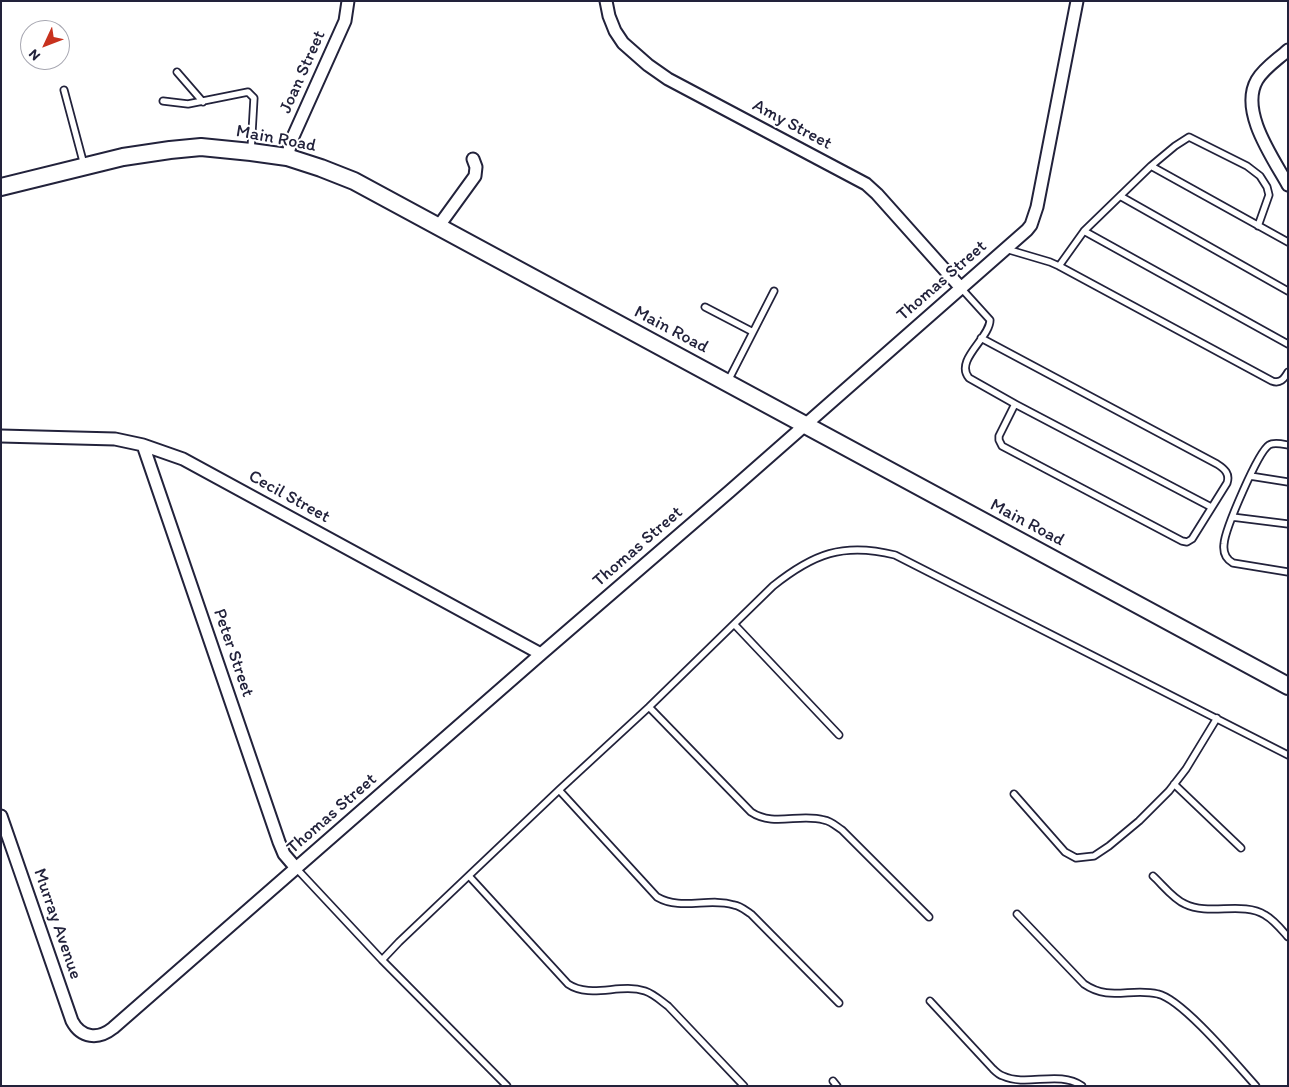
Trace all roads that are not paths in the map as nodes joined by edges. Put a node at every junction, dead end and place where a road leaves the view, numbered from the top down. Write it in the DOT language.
graph roads {
  1 [pos="348,1"];
  2 [pos="606,1"];
  3 [pos="1077,1"];
  4 [pos="1288,50"];
  5 [pos="177,72"];
  6 [pos="64,90"];
  7 [pos="163,101"];
  8 [pos="203,102"];
  9 [pos="251,152"];
  10 [pos="286,157"];
  11 [pos="472,159"];
  12 [pos="84,165"];
  13 [pos="1151,166"];
  14 [pos="1287,183"];
  15 [pos="1,187"];
  16 [pos="1120,196"];
  17 [pos="1258,226"];
  18 [pos="438,227"];
  19 [pos="1084,231"];
  20 [pos="1288,242"];
  21 [pos="1006,249"];
  22 [pos="1059,266"];
  23 [pos="961,288"];
  24 [pos="774,290"];
  25 [pos="1288,291"];
  26 [pos="705,306"];
  27 [pos="753,332"];
  28 [pos="981,338"];
  29 [pos="1288,344"];
  30 [pos="1288,372"];
  31 [pos="726,383"];
  32 [pos="1015,404"];
  33 [pos="804,426"];
  34 [pos="1,436"];
  35 [pos="143,445"];
  36 [pos="1288,445"];
  37 [pos="1250,476"];
  38 [pos="1288,482"];
  39 [pos="1211,507"];
  40 [pos="1232,517"];
  41 [pos="1288,524"];
  42 [pos="1288,572"];
  43 [pos="734,624"];
  44 [pos="541,654"];
  45 [pos="1288,686"];
  46 [pos="649,707"];
  47 [pos="1217,718"];
  48 [pos="839,735"];
  49 [pos="1288,755"];
  50 [pos="1174,784"];
  51 [pos="559,790"];
  52 [pos="1014,794"];
  53 [pos="1,816"];
  54 [pos="1241,848"];
  55 [pos="296,868"];
  56 [pos="469,876"];
  57 [pos="1153,876"];
  58 [pos="1017,914"];
  59 [pos="929,917"];
  60 [pos="1288,937"];
  61 [pos="382,960"];
  62 [pos="930,1001"];
  63 [pos="839,1003"];
  64 [pos="89,1036"];
  65 [pos="507,1086"];
  66 [pos="744,1086"];
  67 [pos="1082,1086"];
  68 [pos="1256,1086"];
  1 -- 10 [label="street, Joan Street"];
  2 -- 23 [label="street, Amy Street"];
  3 -- 21 [label="street, Thomas Street"];
  4 -- 14 [label="street"];
  5 -- 8 [label="lane"];
  6 -- 12 [label="lane"];
  7 -- 8 [label="lane"];
  8 -- 9 [label="lane"];
  9 -- 10 [label="main road, Main Road"];
  9 -- 12 [label="main road, Main Road"];
  10 -- 18 [label="main road, Main Road"];
  11 -- 18 [label="street"];
  12 -- 15 [label="main road, Main Road"];
  13 -- 16 [label="lane"];
  13 -- 17 [label="lane"];
  13 -- 17 [label="lane"];
  16 -- 19 [label="lane"];
  16 -- 25 [label="lane"];
  17 -- 20 [label="lane"];
  18 -- 31 [label="main road, Main Road"];
  19 -- 22 [label="lane"];
  19 -- 29 [label="lane"];
  21 -- 22 [label="lane"];
  21 -- 23 [label="street, Thomas Street"];
  22 -- 30 [label="lane"];
  23 -- 28 [label="lane"];
  23 -- 33 [label="street, Thomas Street"];
  24 -- 27 [label="lane"];
  26 -- 27 [label="lane"];
  27 -- 31 [label="lane"];
  28 -- 32 [label="lane"];
  28 -- 39 [label="lane"];
  31 -- 33 [label="main road, Main Road"];
  32 -- 39 [label="lane"];
  32 -- 39 [label="lane"];
  33 -- 44 [label="street, Thomas Street"];
  33 -- 45 [label="main road, Main Road"];
  34 -- 35 [label="street, Cecil Street"];
  35 -- 44 [label="street, Cecil Street"];
  35 -- 55 [label="street, Peter Street"];
  36 -- 37 [label="lane"];
  37 -- 38 [label="lane"];
  37 -- 40 [label="lane"];
  40 -- 41 [label="lane"];
  40 -- 42 [label="lane"];
  43 -- 46 [label="lane"];
  43 -- 47 [label="lane"];
  43 -- 48 [label="lane"];
  44 -- 55 [label="street, Thomas Street"];
  46 -- 51 [label="lane"];
  46 -- 59 [label="lane"];
  47 -- 49 [label="lane"];
  47 -- 50 [label="lane"];
  50 -- 52 [label="lane"];
  50 -- 54 [label="lane"];
  51 -- 56 [label="lane"];
  51 -- 63 [label="lane"];
  53 -- 64 [label="street, Murray Avenue"];
  55 -- 61 [label="lane"];
  55 -- 64 [label="street, Thomas Street"];
  56 -- 61 [label="lane"];
  56 -- 66 [label="lane"];
  57 -- 60 [label="lane"];
  58 -- 68 [label="lane"];
  61 -- 65 [label="lane"];
  62 -- 67 [label="lane"];
}
